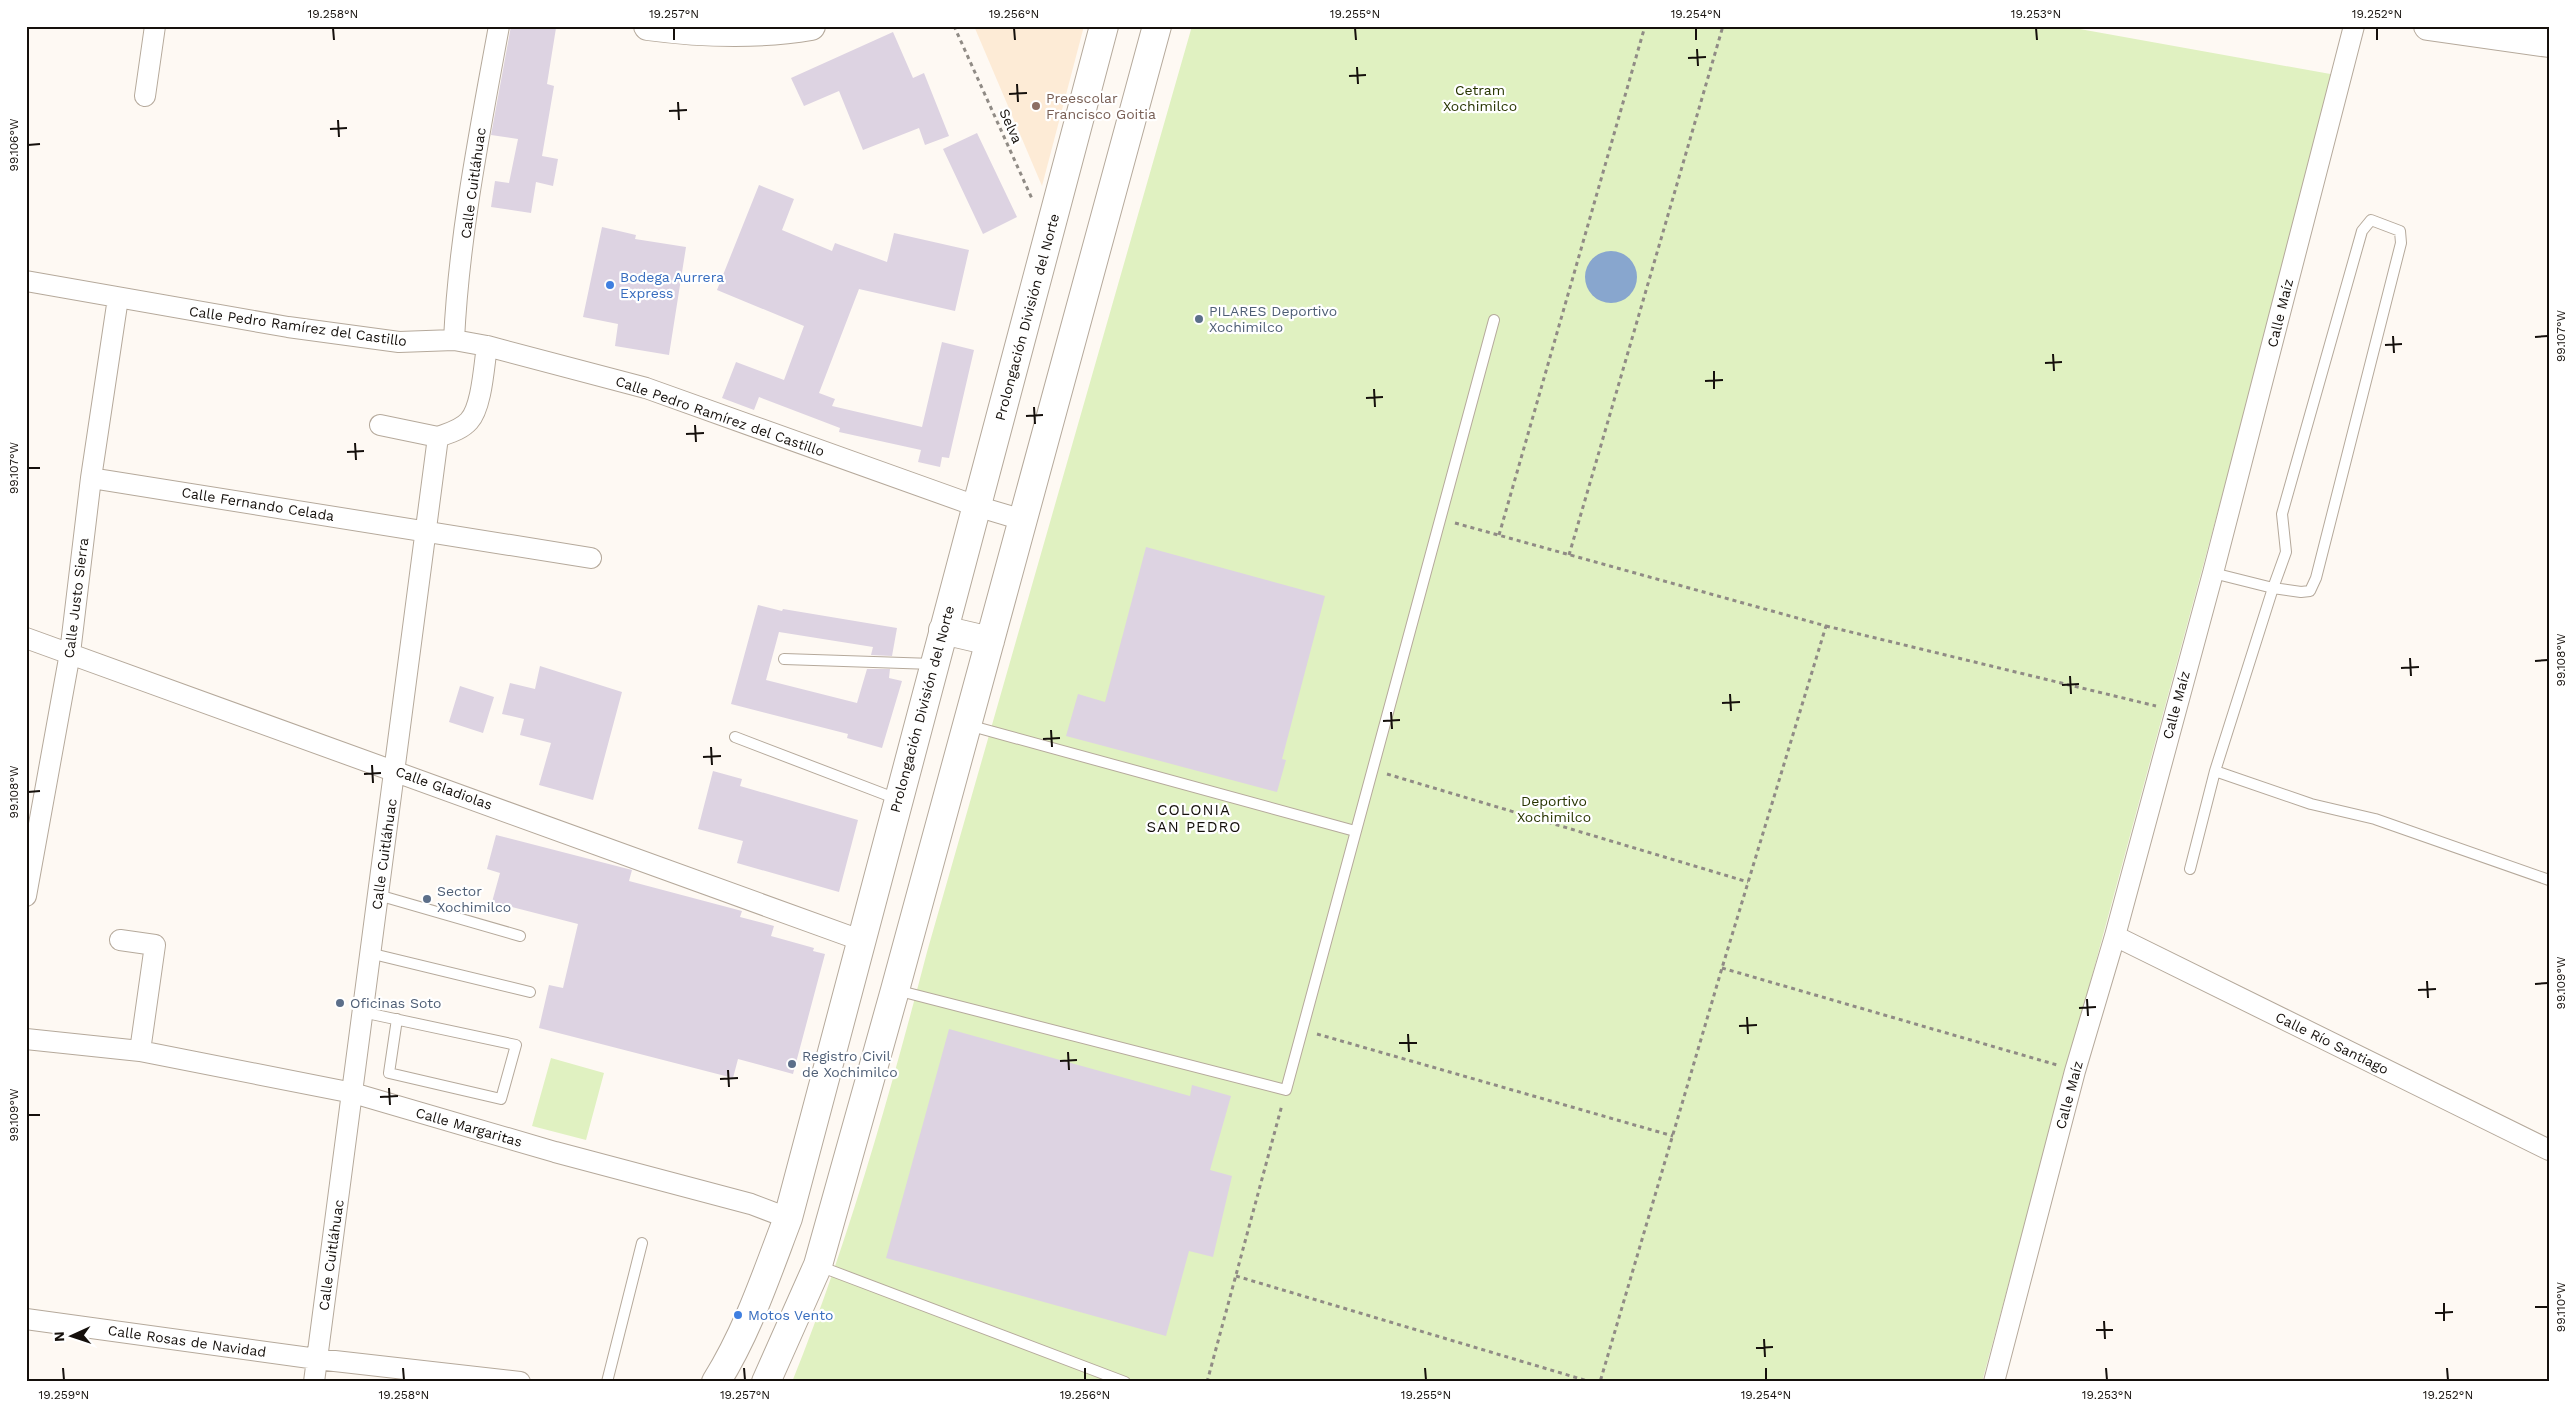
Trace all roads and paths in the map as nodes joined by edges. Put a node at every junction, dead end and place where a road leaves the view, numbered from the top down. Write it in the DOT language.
graph roads {
  1 [pos="155,26"];
  2 [pos="499,26"];
  3 [pos="648,26"];
  4 [pos="811,26"];
  5 [pos="954,26"];
  6 [pos="1104,26"];
  7 [pos="1157,26"];
  8 [pos="1645,26"];
  9 [pos="1723,26"];
  10 [pos="2354,26"];
  11 [pos="2428,26"];
  12 [pos="2549,43"];
  13 [pos="145,96"];
  14 [pos="1048,236"];
  15 [pos="26,281"];
  16 [pos="118,298"];
  17 [pos="1494,320"];
  18 [pos="454,340"];
  19 [pos="488,346"];
  20 [pos="380,425"];
  21 [pos="438,437"];
  22 [pos="91,478"];
  23 [pos="976,506"];
  24 [pos="1439,519"];
  25 [pos="1023,520"];
  26 [pos="426,531"];
  27 [pos="1499,535"];
  28 [pos="1569,555"];
  29 [pos="591,558"];
  30 [pos="2213,573"];
  31 [pos="2273,588"];
  32 [pos="1826,626"];
  33 [pos="943,630"];
  34 [pos="26,638"];
  35 [pos="990,640"];
  36 [pos="70,653"];
  37 [pos="784,660"];
  38 [pos="934,664"];
  39 [pos="2174,711"];
  40 [pos="966,725"];
  41 [pos="735,737"];
  42 [pos="1372,769"];
  43 [pos="396,770"];
  44 [pos="2215,771"];
  45 [pos="898,800"];
  46 [pos="1355,831"];
  47 [pos="2190,869"];
  48 [pos="2549,880"];
  49 [pos="1748,882"];
  50 [pos="378,894"];
  51 [pos="26,896"];
  52 [pos="520,936"];
  53 [pos="2115,936"];
  54 [pos="120,940"];
  55 [pos="860,940"];
  56 [pos="369,953"];
  57 [pos="1722,968"];
  58 [pos="895,990"];
  59 [pos="530,992"];
  60 [pos="362,1012"];
  61 [pos="397,1019"];
  62 [pos="1302,1030"];
  63 [pos="26,1039"];
  64 [pos="140,1051"];
  65 [pos="2075,1070"];
  66 [pos="1286,1090"];
  67 [pos="353,1094"];
  68 [pos="1673,1136"];
  69 [pos="2549,1150"];
  70 [pos="788,1218"];
  71 [pos="642,1243"];
  72 [pos="818,1266"];
  73 [pos="1236,1276"];
  74 [pos="26,1320"];
  75 [pos="317,1359"];
  76 [pos="1996,1381"];
  77 [pos="314,1382"];
  78 [pos="520,1382"];
  79 [pos="607,1382"];
  80 [pos="716,1382"];
  81 [pos="766,1382"];
  82 [pos="1125,1382"];
  83 [pos="1207,1382"];
  84 [pos="1591,1382"];
  85 [pos="1600,1382"];
  1 -- 13 [label="street"];
  2 -- 18 [label="street, Calle Cuitláhuac"];
  3 -- 4 [label="main road"];
  5 -- 14 [label="path, Selva"];
  6 -- 14 [label="main road, Prolongación División del Norte"];
  7 -- 25 [label="main road"];
  8 -- 27 [label="path"];
  9 -- 28 [label="path"];
  10 -- 30 [label="street, Calle Maíz"];
  11 -- 12 [label="main road"];
  14 -- 23 [label="main road, Prolongación División del Norte"];
  15 -- 16 [label="street, Calle Pedro Ramírez del Castillo"];
  16 -- 18 [label="street, Calle Pedro Ramírez del Castillo"];
  16 -- 22 [label="street, Calle Justo Sierra"];
  17 -- 24 [label="lane"];
  18 -- 19 [label="street, Calle Pedro Ramírez del Castillo"];
  19 -- 21 [label="street"];
  19 -- 23 [label="street, Calle Pedro Ramírez del Castillo"];
  20 -- 21 [label="street"];
  21 -- 26 [label="street, Calle Cuitláhuac"];
  22 -- 26 [label="street, Calle Fernando Celada"];
  22 -- 36 [label="street, Calle Justo Sierra"];
  23 -- 25 [label="street, Calle Pedro Ramírez del Castillo"];
  23 -- 33 [label="main road, Prolongación División del Norte"];
  24 -- 27 [label="path"];
  24 -- 42 [label="lane"];
  25 -- 35 [label="main road"];
  26 -- 29 [label="street, Calle Fernando Celada"];
  26 -- 43 [label="street, Calle Cuitláhuac"];
  27 -- 28 [label="path"];
  28 -- 32 [label="path"];
  30 -- 31 [label="lane"];
  30 -- 39 [label="street, Calle Maíz"];
  31 -- 31 [label="lane"];
  31 -- 44 [label="lane"];
  32 -- 39 [label="path"];
  32 -- 49 [label="path"];
  33 -- 35 [label="main road"];
  33 -- 38 [label="main road, Prolongación División del Norte"];
  34 -- 36 [label="street, Calle Gladiolas"];
  35 -- 40 [label="main road"];
  36 -- 43 [label="street, Calle Gladiolas"];
  36 -- 51 [label="street, Calle Justo Sierra"];
  37 -- 38 [label="lane"];
  38 -- 45 [label="main road, Prolongación División del Norte"];
  39 -- 53 [label="street, Calle Maíz"];
  40 -- 46 [label="lane"];
  40 -- 58 [label="main road"];
  41 -- 45 [label="lane"];
  42 -- 46 [label="lane"];
  42 -- 49 [label="path"];
  43 -- 50 [label="street, Calle Cuitláhuac"];
  43 -- 55 [label="street, Calle Gladiolas"];
  44 -- 47 [label="lane"];
  44 -- 48 [label="lane"];
  45 -- 55 [label="main road, Prolongación División del Norte"];
  46 -- 62 [label="lane"];
  49 -- 57 [label="path"];
  50 -- 52 [label="lane"];
  50 -- 56 [label="street, Calle Cuitláhuac"];
  53 -- 65 [label="street, Calle Maíz"];
  53 -- 69 [label="street, Calle Río Santiago"];
  54 -- 64 [label="street"];
  55 -- 70 [label="main road, Prolongación División del Norte"];
  56 -- 59 [label="lane"];
  56 -- 60 [label="street, Calle Cuitláhuac"];
  57 -- 65 [label="path"];
  57 -- 68 [label="path"];
  58 -- 66 [label="lane"];
  58 -- 72 [label="main road"];
  60 -- 61 [label="lane"];
  60 -- 67 [label="street, Calle Cuitláhuac"];
  61 -- 61 [label="lane"];
  62 -- 66 [label="lane"];
  62 -- 68 [label="path"];
  63 -- 64 [label="street, Calle Margaritas"];
  64 -- 67 [label="street, Calle Margaritas"];
  65 -- 76 [label="street, Calle Maíz"];
  66 -- 73 [label="path"];
  67 -- 70 [label="street, Calle Margaritas"];
  67 -- 75 [label="street, Calle Cuitláhuac"];
  68 -- 85 [label="path"];
  70 -- 80 [label="main road, Prolongación División del Norte"];
  71 -- 79 [label="lane"];
  72 -- 81 [label="main road"];
  72 -- 82 [label="lane"];
  73 -- 83 [label="path"];
  73 -- 84 [label="path"];
  74 -- 75 [label="street, Calle Rosas de Navidad"];
  75 -- 77 [label="street, Calle Cuitláhuac"];
  75 -- 78 [label="street, Calle Rosas de Navidad"];
}
